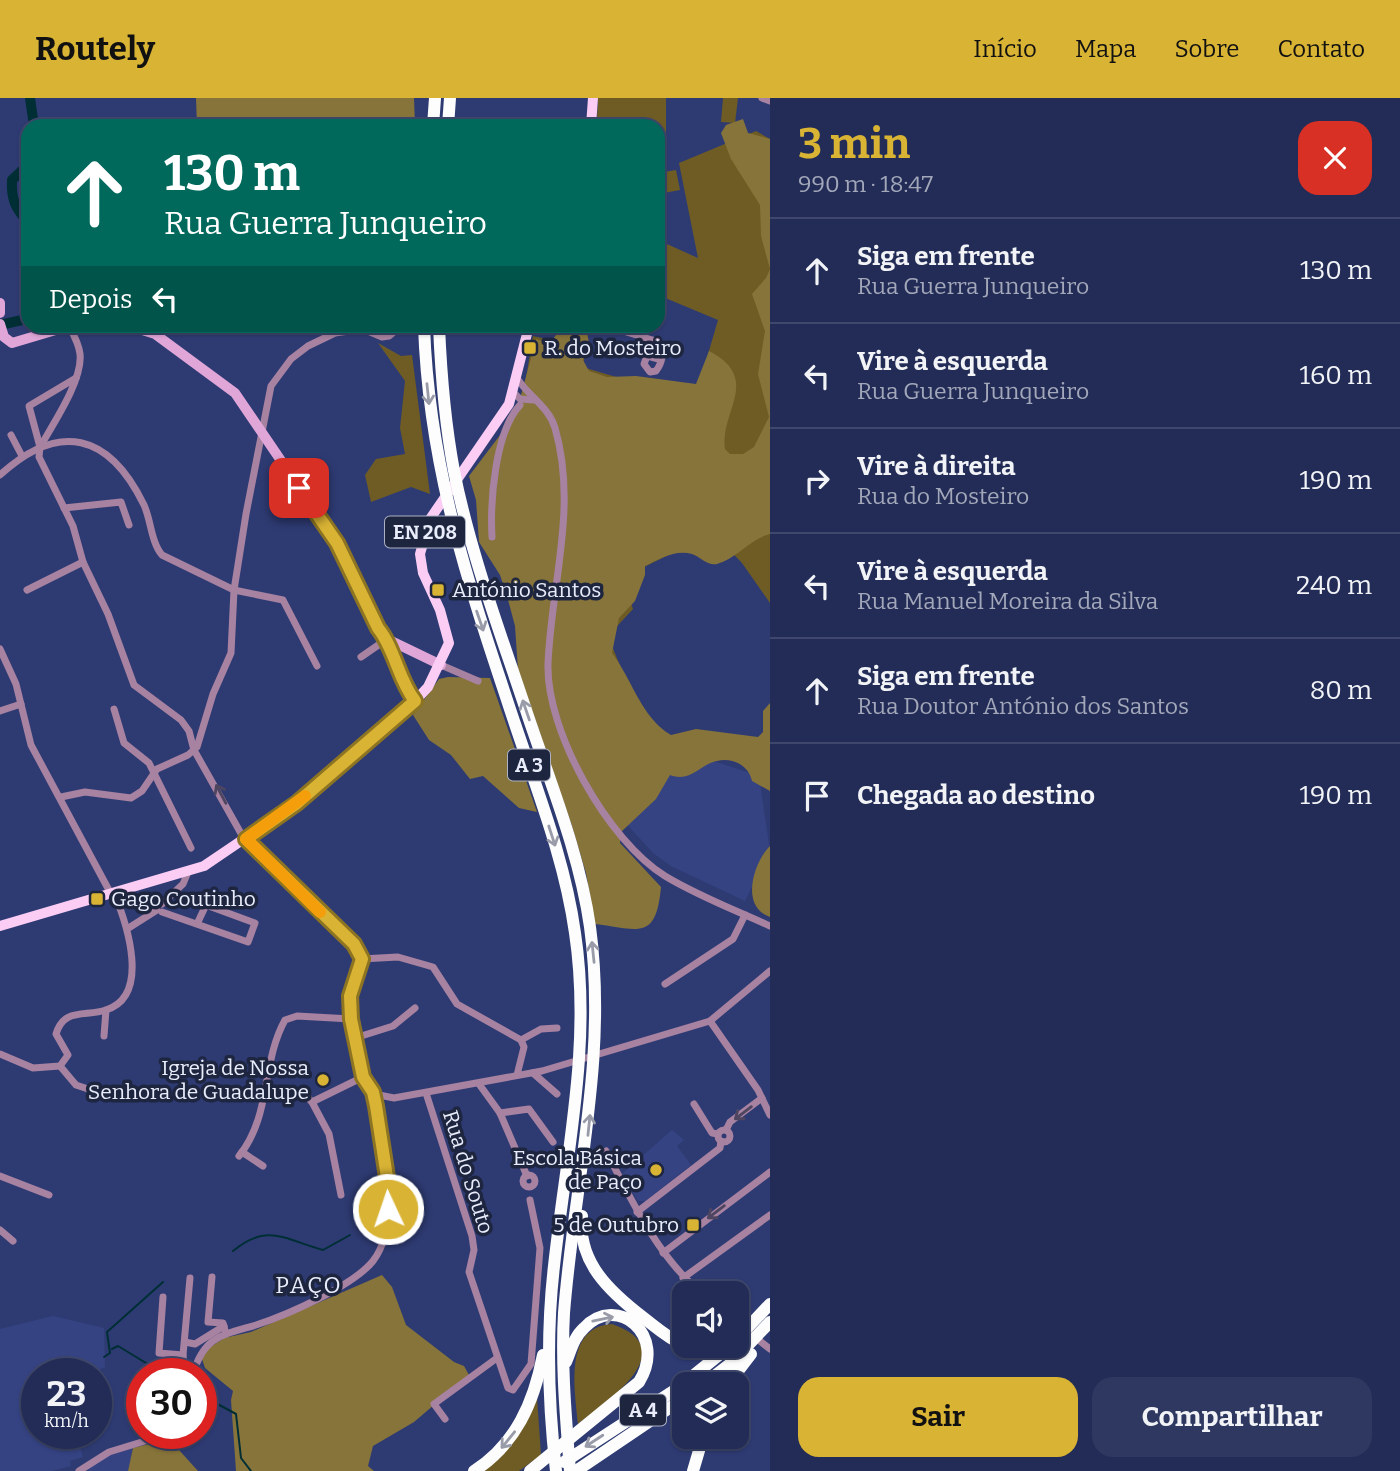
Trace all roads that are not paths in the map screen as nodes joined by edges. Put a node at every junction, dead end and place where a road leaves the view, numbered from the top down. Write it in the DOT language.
graph roads {
  1 [pos="435,98"];
  2 [pos="450,98"];
  3 [pos="593,98"];
  4 [pos="762,98"];
  5 [pos="770,101"];
  6 [pos="434,119"];
  7 [pos="448,119"];
  8 [pos="592,119"];
  9 [pos="0,303"];
  10 [pos="0,313"];
  11 [pos="0,324"];
  12 [pos="51,333"];
  13 [pos="73,333"];
  14 [pos="152,333"];
  15 [pos="341,333"];
  16 [pos="372,333"];
  17 [pos="393,333"];
  18 [pos="425,333"];
  19 [pos="439,333"];
  20 [pos="527,333"];
  21 [pos="630,333"];
  22 [pos="661,360"];
  23 [pos="76,377"];
  24 [pos="517,377"];
  25 [pos="514,393"];
  26 [pos="532,398"];
  27 [pos="520,405"];
  28 [pos="504,414"];
  29 [pos="261,431"];
  30 [pos="11,435"];
  31 [pos="40,447"];
  32 [pos="22,456"];
  33 [pos="0,475"];
  34 [pos="64,508"];
  35 [pos="130,525"];
  36 [pos="492,537"];
  37 [pos="83,562"];
  38 [pos="27,590"];
  39 [pos="234,590"];
  40 [pos="387,639"];
  41 [pos="0,649"];
  42 [pos="361,657"];
  43 [pos="441,665"];
  44 [pos="317,666"];
  45 [pos="478,681"];
  46 [pos="415,701"];
  47 [pos="22,704"];
  48 [pos="114,709"];
  49 [pos="0,711"];
  50 [pos="194,750"];
  51 [pos="154,773"];
  52 [pos="61,797"];
  53 [pos="246,839"];
  54 [pos="191,848"];
  55 [pos="179,875"];
  56 [pos="176,890"];
  57 [pos="112,894"];
  58 [pos="160,909"];
  59 [pos="745,915"];
  60 [pos="197,924"];
  61 [pos="0,926"];
  62 [pos="770,926"];
  63 [pos="127,929"];
  64 [pos="362,959"];
  65 [pos="770,971"];
  66 [pos="665,984"];
  67 [pos="415,1007"];
  68 [pos="106,1010"];
  69 [pos="351,1019"];
  70 [pos="710,1021"];
  71 [pos="557,1028"];
  72 [pos="104,1037"];
  73 [pos="355,1038"];
  74 [pos="521,1040"];
  75 [pos="0,1054"];
  76 [pos="60,1066"];
  77 [pos="532,1073"];
  78 [pos="517,1075"];
  79 [pos="363,1077"];
  80 [pos="479,1084"];
  81 [pos="91,1090"];
  82 [pos="373,1092"];
  83 [pos="303,1093"];
  84 [pos="426,1093"];
  85 [pos="557,1094"];
  86 [pos="312,1102"];
  87 [pos="766,1102"];
  88 [pos="694,1104"];
  89 [pos="500,1113"];
  90 [pos="770,1115"];
  91 [pos="720,1138"];
  92 [pos="553,1142"];
  93 [pos="606,1151"];
  94 [pos="262,1166"];
  95 [pos="770,1172"];
  96 [pos="0,1176"];
  97 [pos="527,1176"];
  98 [pos="581,1181"];
  99 [pos="49,1195"];
  100 [pos="341,1195"];
  101 [pos="530,1200"];
  102 [pos="637,1212"];
  103 [pos="770,1216"];
  104 [pos="0,1230"];
  105 [pos="13,1241"];
  106 [pos="663,1253"];
  107 [pos="212,1277"];
  108 [pos="190,1278"];
  109 [pos="683,1278"];
  110 [pos="687,1281"];
  111 [pos="163,1297"];
  112 [pos="769,1304"];
  113 [pos="749,1320"];
  114 [pos="770,1322"];
  115 [pos="749,1326"];
  116 [pos="548,1328"];
  117 [pos="225,1330"];
  118 [pos="749,1332"];
  119 [pos="770,1333"];
  120 [pos="672,1339"];
  121 [pos="184,1342"];
  122 [pos="770,1349"];
  123 [pos="183,1355"];
  124 [pos="183,1358"];
  125 [pos="199,1358"];
  126 [pos="497,1358"];
  127 [pos="715,1358"];
  128 [pos="564,1368"];
  129 [pos="720,1372"];
  130 [pos="739,1372"];
  131 [pos="672,1406"];
  132 [pos="445,1419"];
  133 [pos="126,1446"];
  134 [pos="699,1449"];
  135 [pos="79,1471"];
  136 [pos="474,1471"];
  137 [pos="530,1471"];
  138 [pos="554,1471"];
  139 [pos="570,1471"];
  140 [pos="576,1471"];
  141 [pos="693,1471"];
  1 -- 6 [label="highway"];
  2 -- 7 [label="highway"];
  3 -- 8 [label="main road"];
  4 -- 5 [label="street"];
  9 -- 10 [label="street"];
  11 -- 12 [label="street"];
  13 -- 23 [label="street"];
  14 -- 29 [label="street"];
  15 -- 29 [label="street"];
  16 -- 17 [label="street"];
  18 -- 116 [label="highway, A 3, one-way"];
  98 -- 19 [label="highway, A 3, one-way"];
  20 -- 24 [label="main road, EN 208"];
  21 -- 22 [label="street"];
  23 -- 31 [label="street"];
  23 -- 31 [label="street"];
  24 -- 25 [label="main road, EN 208"];
  24 -- 26 [label="street"];
  25 -- 26 [label="street"];
  25 -- 28 [label="main road, EN 208"];
  26 -- 27 [label="street"];
  26 -- 59 [label="street"];
  27 -- 28 [label="street"];
  27 -- 36 [label="street"];
  28 -- 43 [label="main road, EN 208"];
  29 -- 39 [label="street"];
  29 -- 40 [label="street"];
  30 -- 32 [label="street"];
  31 -- 32 [label="street"];
  31 -- 34 [label="street"];
  31 -- 39 [label="street"];
  32 -- 33 [label="street"];
  34 -- 35 [label="street"];
  34 -- 37 [label="street"];
  37 -- 38 [label="street"];
  37 -- 50 [label="street"];
  39 -- 44 [label="street"];
  39 -- 50 [label="street"];
  40 -- 42 [label="street"];
  40 -- 43 [label="street"];
  40 -- 46 [label="street"];
  41 -- 47 [label="street"];
  43 -- 45 [label="street"];
  43 -- 46 [label="main road, EN 208"];
  46 -- 53 [label="main road, EN 208"];
  47 -- 49 [label="street"];
  47 -- 52 [label="street"];
  48 -- 51 [label="street"];
  50 -- 51 [label="street"];
  53 -- 50 [label="street, one-way"];
  51 -- 52 [label="street"];
  51 -- 54 [label="street"];
  52 -- 57 [label="street"];
  53 -- 55 [label="main road, EN 208"];
  53 -- 64 [label="street"];
  55 -- 56 [label="street"];
  55 -- 56 [label="street"];
  55 -- 57 [label="main road, EN 208"];
  56 -- 58 [label="street"];
  57 -- 61 [label="main road, EN 208"];
  57 -- 63 [label="street"];
  58 -- 60 [label="street"];
  58 -- 63 [label="street"];
  59 -- 62 [label="street"];
  59 -- 66 [label="street"];
  60 -- 60 [label="street"];
  63 -- 68 [label="street"];
  64 -- 69 [label="street"];
  64 -- 74 [label="street"];
  65 -- 70 [label="street"];
  67 -- 73 [label="street"];
  68 -- 72 [label="street"];
  68 -- 76 [label="street"];
  69 -- 73 [label="street"];
  69 -- 94 [label="street"];
  70 -- 77 [label="street"];
  70 -- 87 [label="street"];
  71 -- 74 [label="street"];
  73 -- 79 [label="street"];
  74 -- 78 [label="street"];
  75 -- 76 [label="street"];
  76 -- 81 [label="street"];
  77 -- 78 [label="street"];
  77 -- 85 [label="street"];
  78 -- 80 [label="street"];
  79 -- 82 [label="street"];
  79 -- 86 [label="street"];
  80 -- 84 [label="street"];
  80 -- 89 [label="street"];
  82 -- 84 [label="street"];
  82 -- 117 [label="street"];
  83 -- 86 [label="street"];
  84 -- 126 [label="street, Rua do Souto"];
  86 -- 100 [label="street"];
  87 -- 90 [label="street"];
  87 -- 91 [label="street, one-way"];
  88 -- 91 [label="street"];
  89 -- 92 [label="street"];
  89 -- 97 [label="street"];
  91 -- 102 [label="street"];
  93 -- 102 [label="street"];
  95 -- 106 [label="street, one-way"];
  96 -- 99 [label="street"];
  98 -- 120 [label="highway"];
  98 -- 128 [label="highway, A 3"];
  101 -- 126 [label="street, Rua do Souto"];
  102 -- 106 [label="street"];
  103 -- 109 [label="street"];
  104 -- 105 [label="street"];
  106 -- 109 [label="street"];
  107 -- 117 [label="street"];
  108 -- 121 [label="street"];
  109 -- 110 [label="street"];
  111 -- 123 [label="street"];
  112 -- 113 [label="highway"];
  112 -- 115 [label="highway"];
  114 -- 129 [label="highway"];
  116 -- 136 [label="highway, one-way"];
  116 -- 138 [label="highway, A 3"];
  117 -- 121 [label="street"];
  117 -- 125 [label="street"];
  118 -- 122 [label="street"];
  119 -- 130 [label="highway"];
  121 -- 123 [label="street"];
  123 -- 124 [label="street"];
  126 -- 132 [label="street"];
  127 -- 138 [label="highway, A 4, one-way"];
  128 -- 137 [label="highway, one-way"];
  128 -- 139 [label="highway, A 3"];
  131 -- 140 [label="highway, A 4"];
  133 -- 135 [label="street"];
  134 -- 141 [label="highway"];
}
